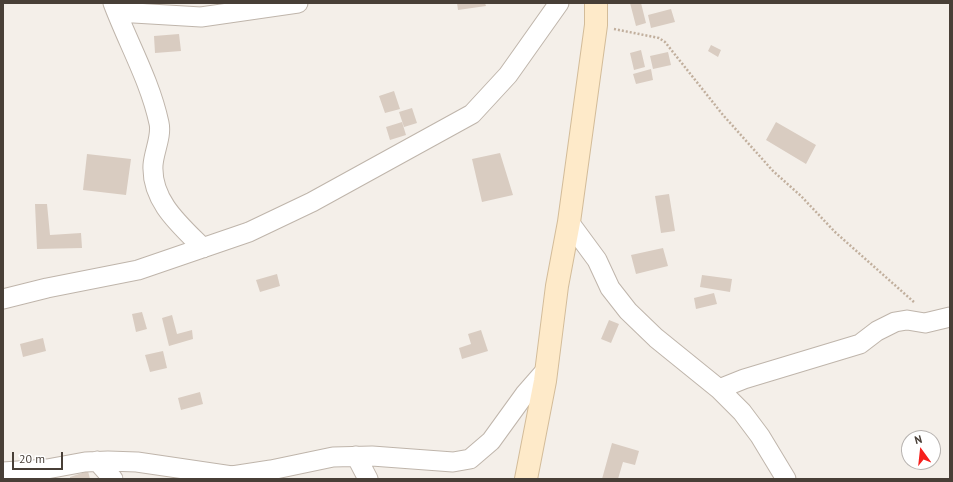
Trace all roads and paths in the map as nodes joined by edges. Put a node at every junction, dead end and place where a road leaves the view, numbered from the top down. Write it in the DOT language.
graph roads {
  1 [pos="298,3"];
  2 [pos="558,3"];
  3 [pos="596,3"];
  4 [pos="115,8"];
  5 [pos="596,25"];
  6 [pos="570,222"];
  7 [pos="203,248"];
  8 [pos="3,300"];
  9 [pos="945,318"];
  10 [pos="546,370"];
  11 [pos="719,390"];
  12 [pos="356,456"];
  13 [pos="97,461"];
  14 [pos="3,472"];
  15 [pos="113,479"];
  16 [pos="368,479"];
  17 [pos="526,479"];
  18 [pos="786,479"];
  1 -- 4 [label="street"];
  2 -- 7 [label="street"];
  3 -- 5 [label="main road"];
  4 -- 7 [label="street"];
  5 -- 6 [label="main road"];
  5 -- 9 [label="path"];
  6 -- 10 [label="main road"];
  6 -- 11 [label="street"];
  7 -- 8 [label="street"];
  9 -- 11 [label="street"];
  10 -- 12 [label="street"];
  10 -- 17 [label="main road"];
  11 -- 18 [label="street"];
  12 -- 13 [label="street"];
  12 -- 16 [label="street"];
  13 -- 14 [label="street"];
  13 -- 15 [label="street"];
}
